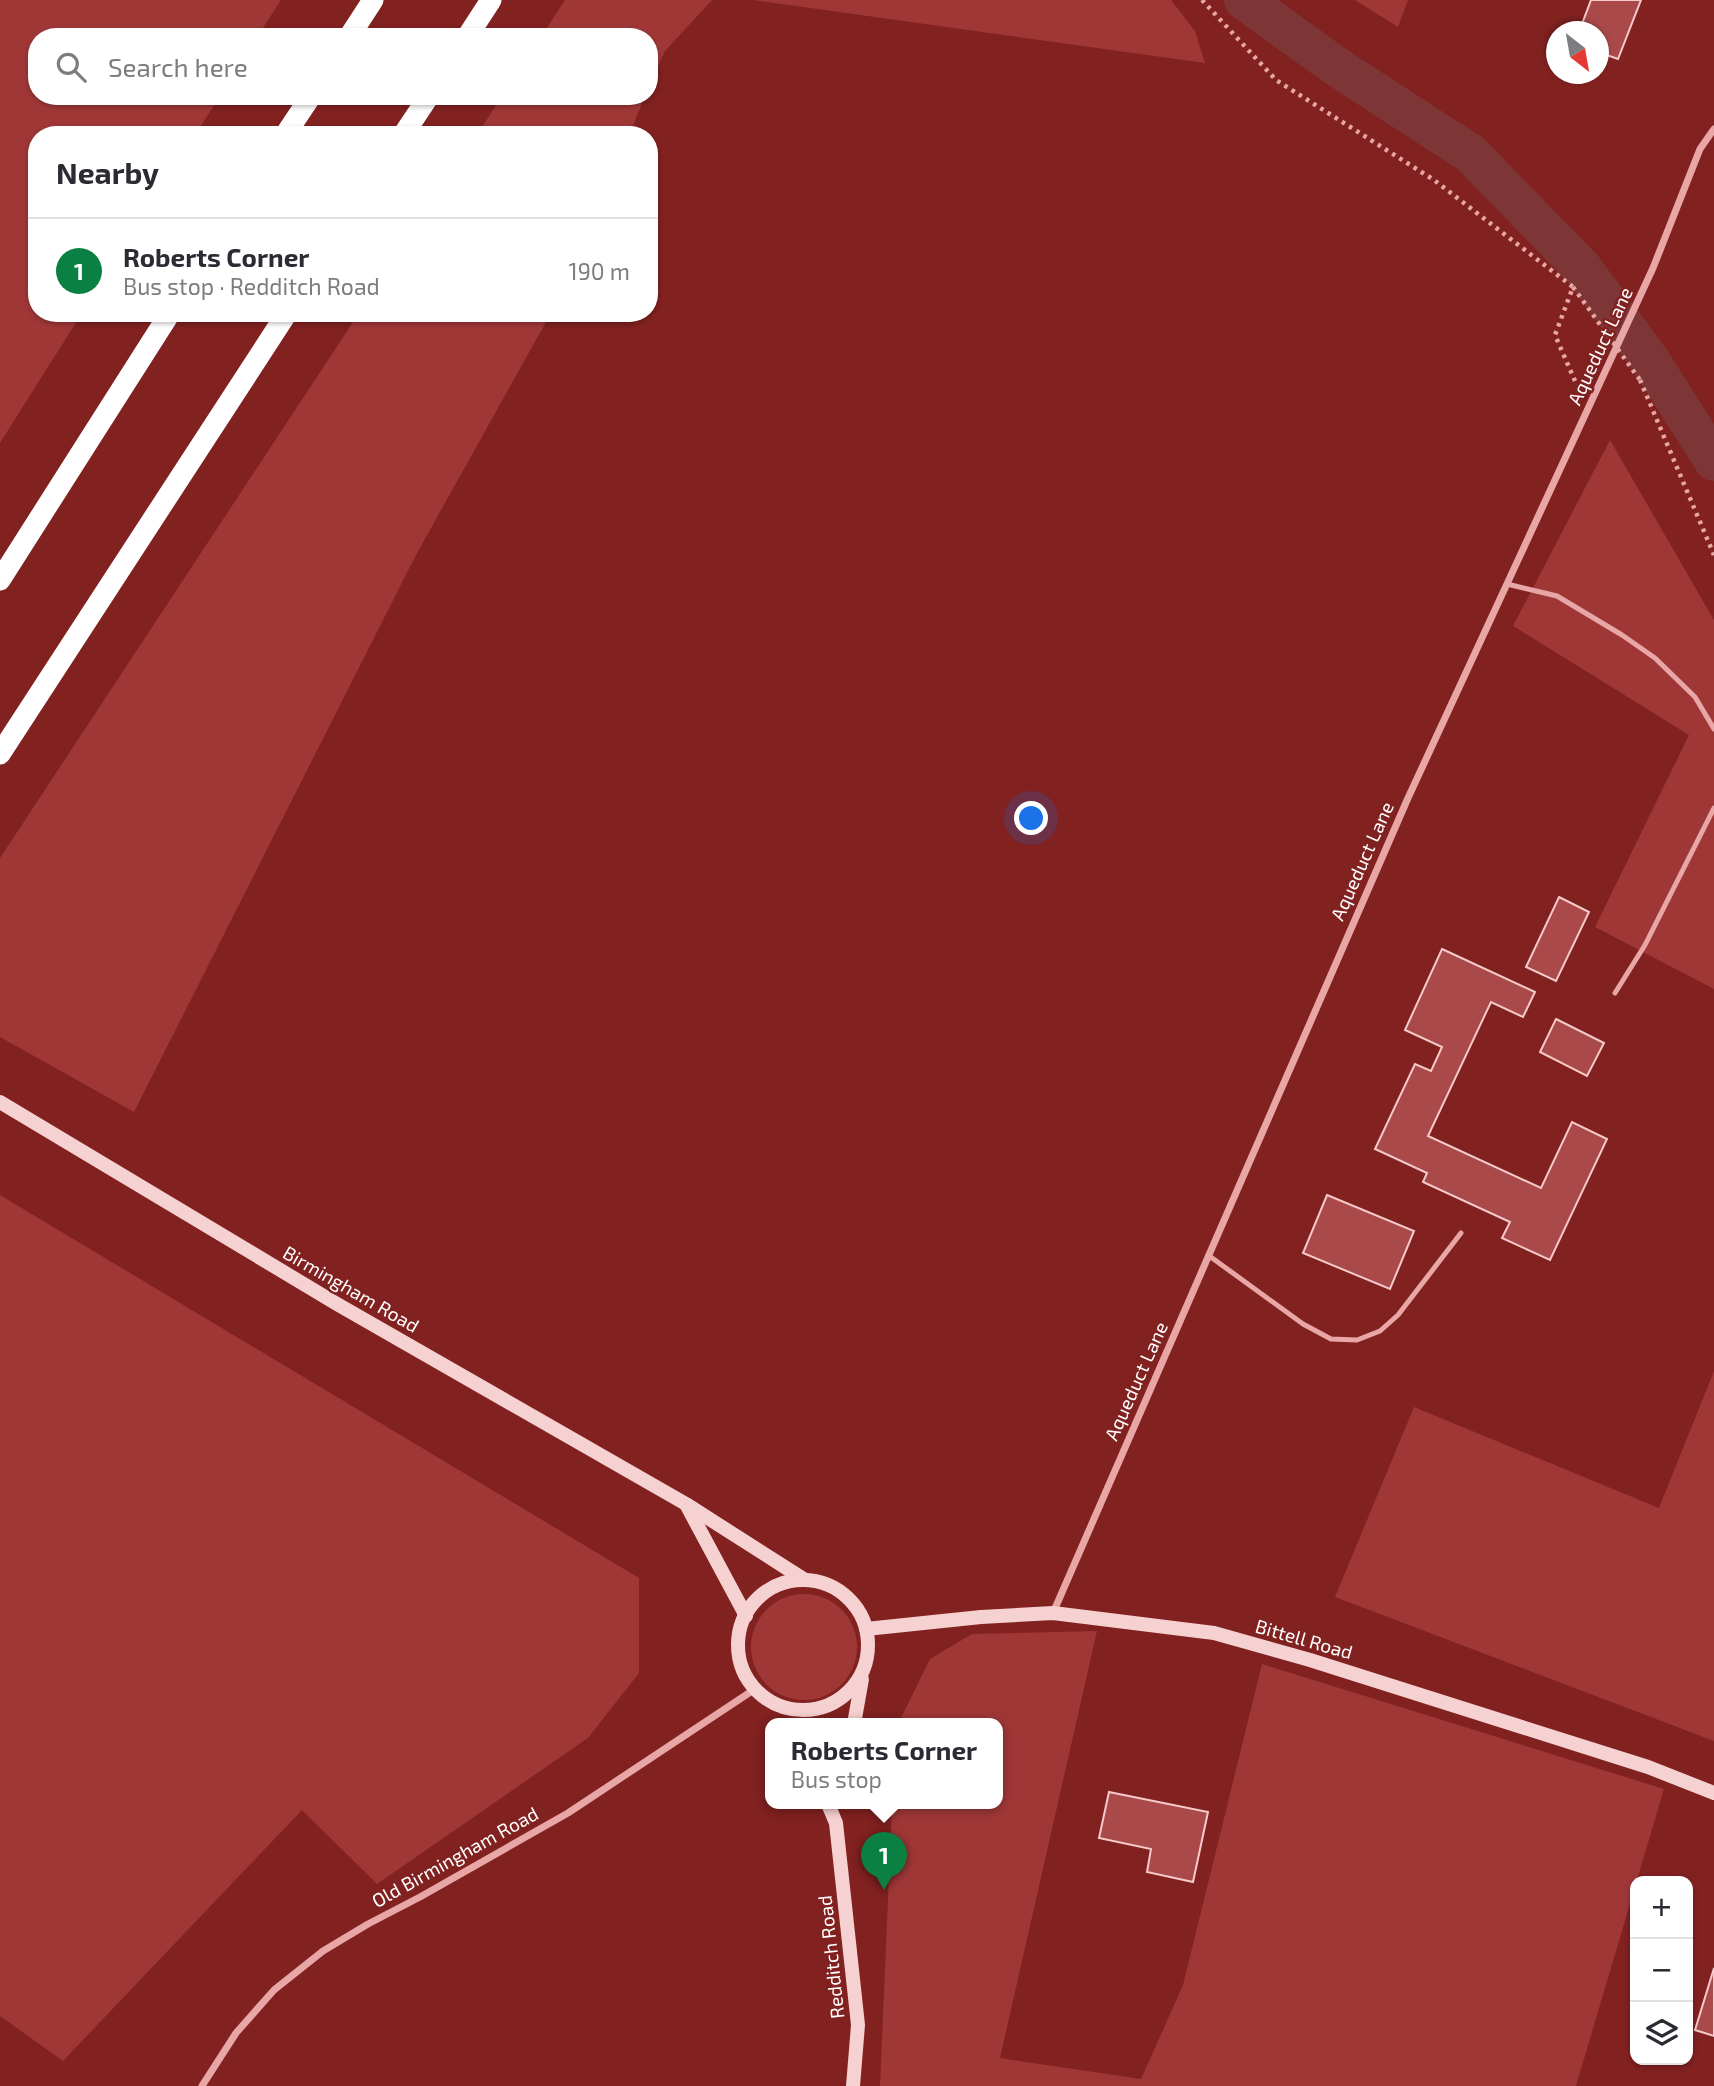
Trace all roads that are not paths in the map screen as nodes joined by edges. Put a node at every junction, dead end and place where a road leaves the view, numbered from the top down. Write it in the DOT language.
graph roads {
  1 [pos="373,0"];
  2 [pos="491,0"];
  3 [pos="355,28"];
  4 [pos="473,28"];
  5 [pos="305,105"];
  6 [pos="423,105"];
  7 [pos="291,126"];
  8 [pos="409,126"];
  9 [pos="1714,129"];
  10 [pos="164,322"];
  11 [pos="281,322"];
  12 [pos="0,580"];
  13 [pos="1507,584"];
  14 [pos="1714,729"];
  15 [pos="0,754"];
  16 [pos="1714,808"];
  17 [pos="1615,993"];
  18 [pos="0,1102"];
  19 [pos="1461,1233"];
  20 [pos="1208,1255"];
  21 [pos="686,1504"];
  22 [pos="805,1580"];
  23 [pos="1053,1613"];
  24 [pos="746,1616"];
  25 [pos="866,1629"];
  26 [pos="863,1671"];
  27 [pos="755,1689"];
  28 [pos="792,1709"];
  29 [pos="795,1718"];
  30 [pos="855,1718"];
  31 [pos="1714,1793"];
  32 [pos="830,1809"];
  33 [pos="838,1809"];
  34 [pos="836,1823"];
  35 [pos="202,2086"];
  36 [pos="853,2086"];
  1 -- 3 [label="highway"];
  2 -- 4 [label="highway"];
  5 -- 7 [label="highway"];
  6 -- 8 [label="highway"];
  9 -- 13 [label="street, Aqueduct Lane"];
  10 -- 12 [label="highway"];
  11 -- 15 [label="highway"];
  13 -- 14 [label="lane"];
  13 -- 20 [label="street, Aqueduct Lane"];
  16 -- 17 [label="lane"];
  18 -- 21 [label="main road, Birmingham Road"];
  19 -- 20 [label="lane"];
  20 -- 23 [label="street, Aqueduct Lane"];
  21 -- 22 [label="main road, Birmingham Road"];
  21 -- 24 [label="main road"];
  22 -- 24 [label="main road"];
  22 -- 25 [label="main road"];
  23 -- 25 [label="main road, Bittell Road"];
  23 -- 31 [label="main road, Bittell Road"];
  24 -- 27 [label="main road"];
  25 -- 26 [label="main road"];
  26 -- 28 [label="main road"];
  26 -- 30 [label="main road"];
  27 -- 28 [label="main road"];
  27 -- 35 [label="street, Old Birmingham Road"];
  28 -- 29 [label="main road"];
  32 -- 34 [label="main road, Redditch Road"];
  33 -- 34 [label="main road, Redditch Road"];
  34 -- 36 [label="main road, Redditch Road"];
}
